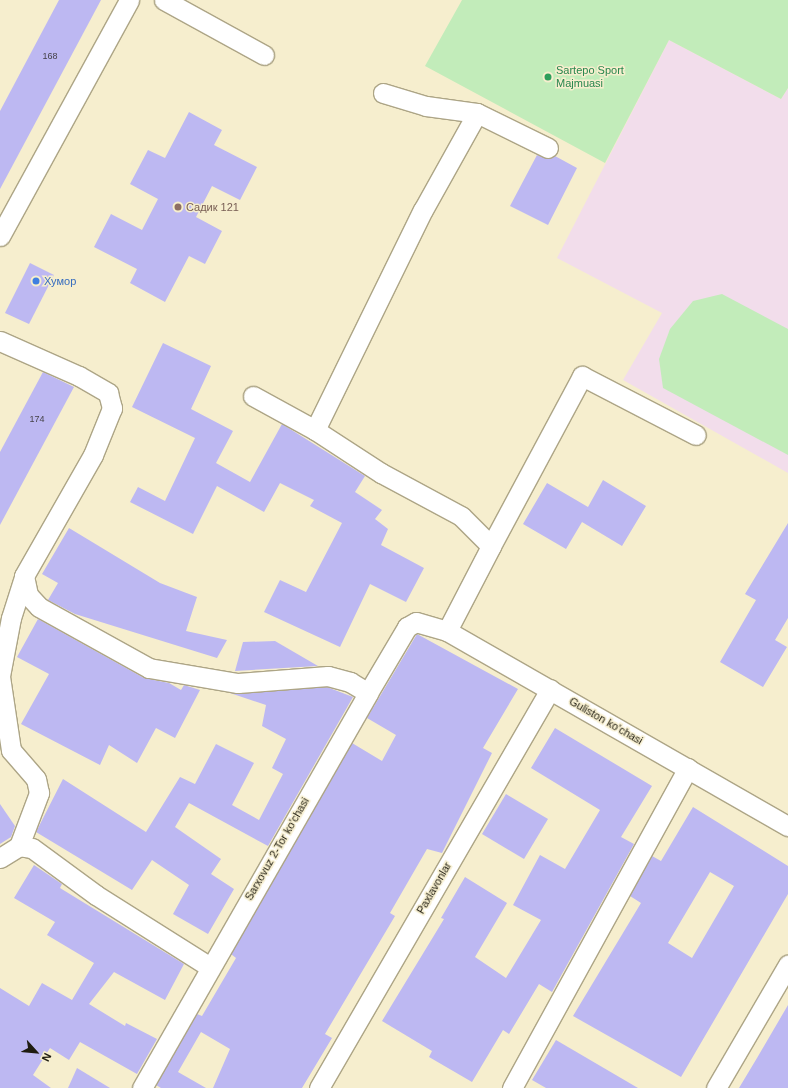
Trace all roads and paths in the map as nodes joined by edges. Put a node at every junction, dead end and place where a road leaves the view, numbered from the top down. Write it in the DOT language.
graph roads {
  1 [pos="129,0"];
  2 [pos="164,0"];
  3 [pos="264,55"];
  4 [pos="384,93"];
  5 [pos="476,113"];
  6 [pos="548,148"];
  7 [pos="0,236"];
  8 [pos="0,341"];
  9 [pos="253,396"];
  10 [pos="315,430"];
  11 [pos="696,435"];
  12 [pos="491,546"];
  13 [pos="24,576"];
  14 [pos="422,621"];
  15 [pos="447,631"];
  16 [pos="550,689"];
  17 [pos="368,693"];
  18 [pos="688,768"];
  19 [pos="788,826"];
  20 [pos="19,846"];
  21 [pos="0,858"];
  22 [pos="788,965"];
  23 [pos="210,967"];
  24 [pos="142,1088"];
  25 [pos="319,1088"];
  26 [pos="512,1088"];
  27 [pos="716,1088"];
  1 -- 7 [label="street"];
  2 -- 3 [label="street"];
  4 -- 5 [label="street"];
  5 -- 6 [label="street"];
  5 -- 10 [label="street"];
  8 -- 13 [label="street"];
  9 -- 10 [label="street"];
  10 -- 12 [label="street"];
  11 -- 12 [label="street"];
  12 -- 15 [label="street"];
  13 -- 17 [label="street"];
  13 -- 20 [label="street"];
  14 -- 15 [label="street, Guliston ko'chasi"];
  14 -- 17 [label="street, Sarxovuz 2-Tor ko'chasi"];
  15 -- 16 [label="street, Guliston ko'chasi"];
  16 -- 18 [label="street, Guliston ko'chasi"];
  16 -- 25 [label="street, Paxlavonlar"];
  17 -- 23 [label="street, Sarxovuz 2-Tor ko'chasi"];
  18 -- 19 [label="street, Guliston ko'chasi"];
  18 -- 26 [label="street"];
  20 -- 21 [label="street"];
  20 -- 23 [label="street"];
  22 -- 27 [label="street"];
  23 -- 24 [label="street, Sarxovuz 2-Tor ko'chasi"];
}
